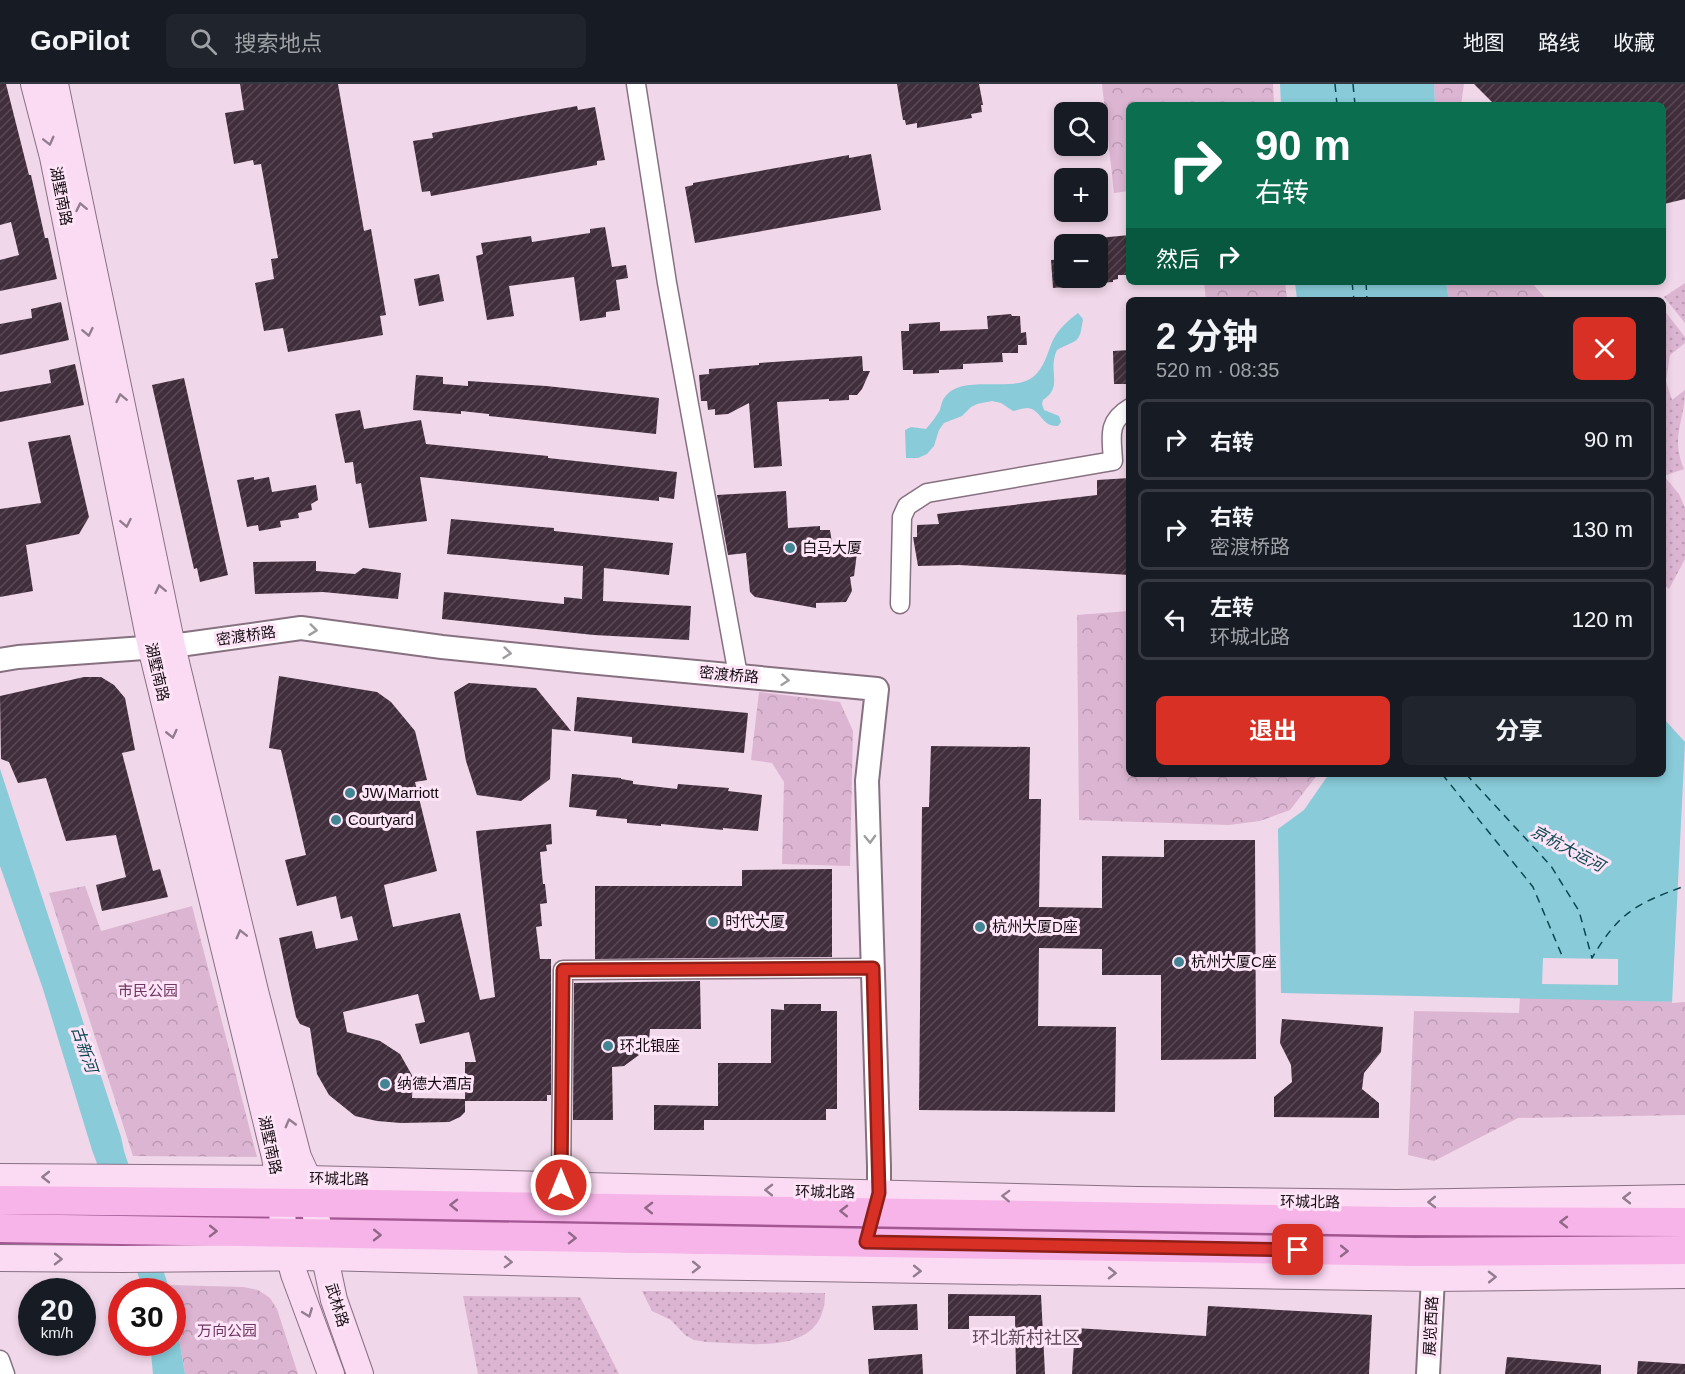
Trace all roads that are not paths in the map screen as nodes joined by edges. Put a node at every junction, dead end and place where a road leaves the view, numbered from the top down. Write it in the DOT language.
graph roads {
  1 [pos="34,84"];
  2 [pos="55,84"];
  3 [pos="636,84"];
  4 [pos="1126,410"];
  5 [pos="900,604"];
  6 [pos="162,647"];
  7 [pos="0,660"];
  8 [pos="738,675"];
  9 [pos="873,968"];
  10 [pos="0,1177"];
  11 [pos="561,1185"];
  12 [pos="95,1189"];
  13 [pos="280,1191"];
  14 [pos="310,1191"];
  15 [pos="1685,1198"];
  16 [pos="0,1200"];
  17 [pos="877,1202"];
  18 [pos="1685,1222"];
  19 [pos="0,1228"];
  20 [pos="866,1242"];
  21 [pos="287,1245"];
  22 [pos="321,1245"];
  23 [pos="1685,1250"];
  24 [pos="0,1258"];
  25 [pos="858,1269"];
  26 [pos="1685,1275"];
  27 [pos="1433,1278"];
  28 [pos="0,1360"];
  29 [pos="5,1374"];
  30 [pos="331,1374"];
  31 [pos="360,1374"];
  32 [pos="1428,1374"];
  1 -- 6 [label="main road, 湖墅南路, one-way"];
  6 -- 2 [label="main road, 湖墅南路, one-way"];
  3 -- 8 [label="street"];
  4 -- 5 [label="street"];
  6 -- 7 [label="street, 密渡桥路"];
  6 -- 8 [label="street, 密渡桥路, one-way"];
  6 -- 13 [label="main road, 湖墅南路, one-way"];
  14 -- 6 [label="main road, 湖墅南路, one-way"];
  8 -- 9 [label="street, 密渡桥路, one-way"];
  9 -- 11 [label="street"];
  9 -- 17 [label="street, 密渡桥路"];
  12 -- 10 [label="main road, 环城北路, one-way"];
  11 -- 14 [label="main road, 环城北路"];
  17 -- 11 [label="main road, 环城北路, one-way"];
  12 -- 13 [label="main road, 环城北路"];
  12 -- 16 [label="main road, 环城北路"];
  13 -- 14 [label="main road, 环城北路"];
  13 -- 21 [label="main road, 湖墅南路"];
  17 -- 14 [label="main road, 环城北路, one-way"];
  14 -- 22 [label="main road, 湖墅南路"];
  15 -- 17 [label="main road, 环城北路, one-way"];
  18 -- 17 [label="main road, 环城北路, one-way"];
  17 -- 20 [label="street, 密渡桥路"];
  19 -- 21 [label="main road, one-way"];
  22 -- 20 [label="main road, one-way"];
  20 -- 23 [label="main road, one-way"];
  20 -- 25 [label="street, 密渡桥路"];
  21 -- 22 [label="main road"];
  24 -- 21 [label="main road, one-way"];
  21 -- 30 [label="main road, 武林路, one-way"];
  22 -- 25 [label="main road, one-way"];
  22 -- 31 [label="main road, 武林路"];
  25 -- 27 [label="main road, one-way"];
  27 -- 26 [label="main road, one-way"];
  27 -- 32 [label="street, 展览西路"];
  28 -- 29 [label="street"];
}
